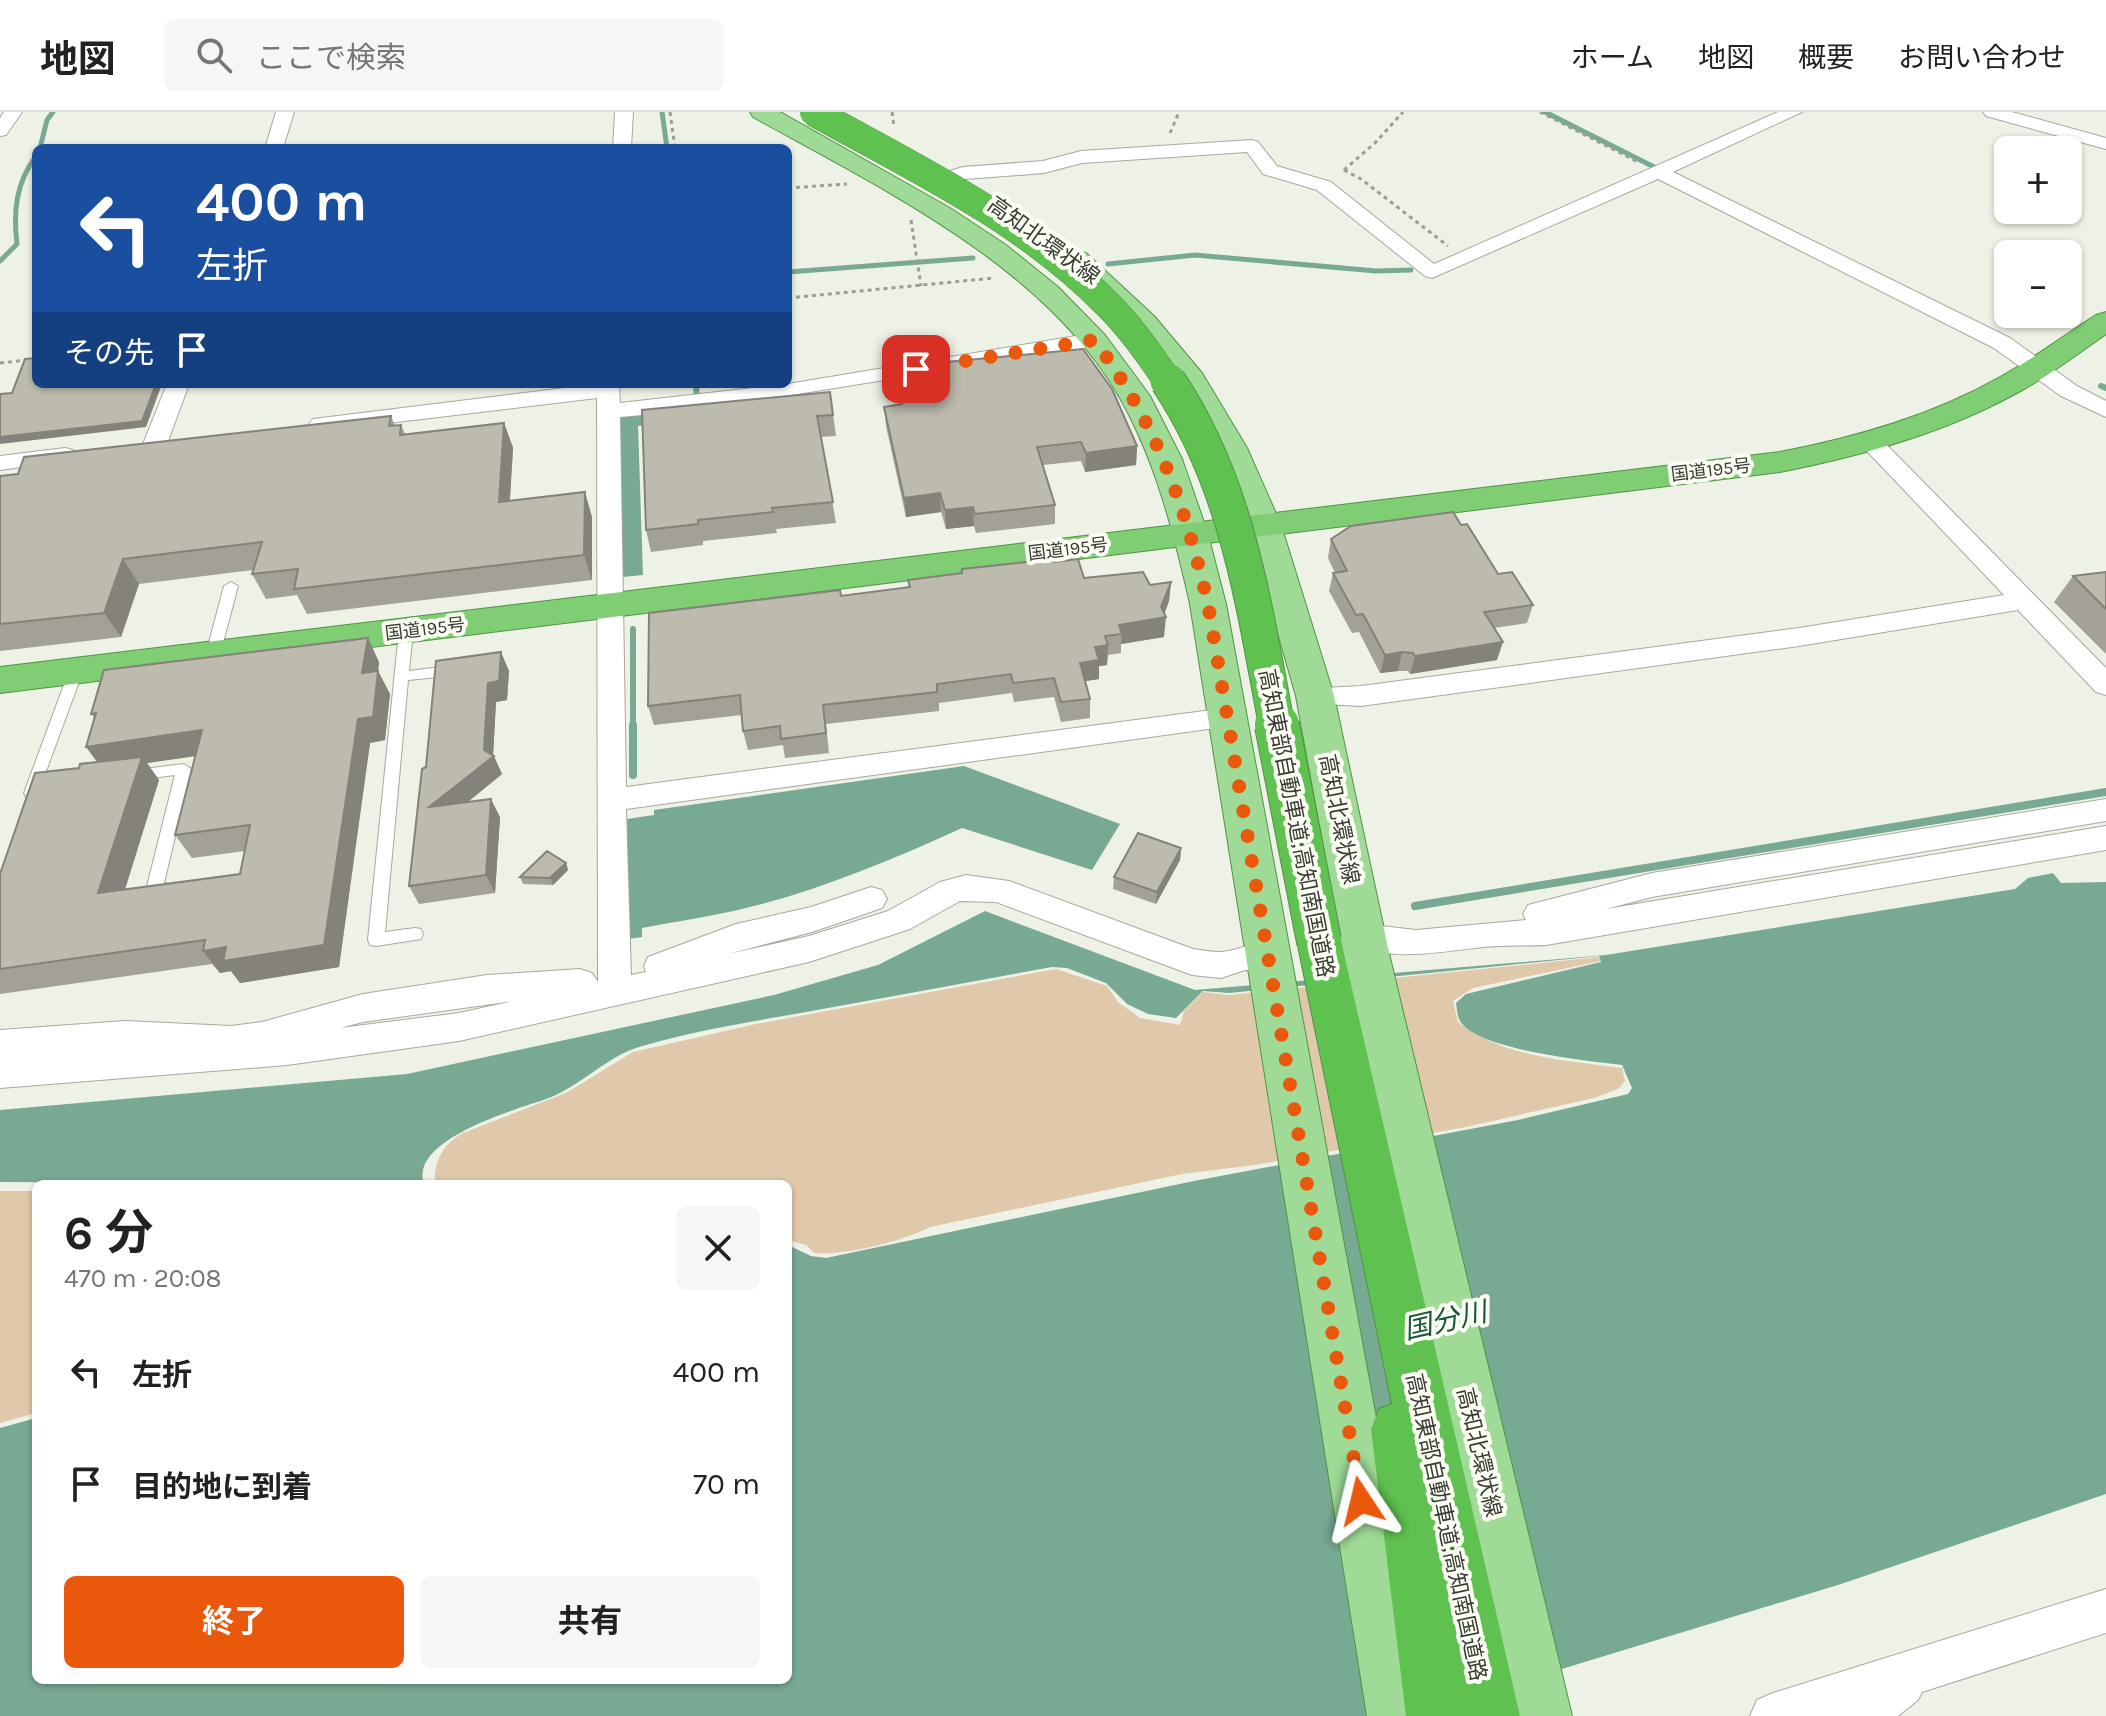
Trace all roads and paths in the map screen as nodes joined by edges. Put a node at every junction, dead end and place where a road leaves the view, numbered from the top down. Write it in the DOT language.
graph roads {
  1 [pos="13,112"];
  2 [pos="285,112"];
  3 [pos="624,112"];
  4 [pos="670,112"];
  5 [pos="762,112"];
  6 [pos="814,112"];
  7 [pos="834,112"];
  8 [pos="1403,112"];
  9 [pos="1540,112"];
  10 [pos="1793,112"];
  11 [pos="1992,112"];
  12 [pos="0,131"];
  13 [pos="275,144"];
  14 [pos="622,144"];
  15 [pos="674,144"];
  16 [pos="2106,144"];
  17 [pos="1344,170"];
  18 [pos="1657,171"];
  19 [pos="950,177"];
  20 [pos="858,183"];
  21 [pos="1320,185"];
  22 [pos="792,188"];
  23 [pos="933,209"];
  24 [pos="1462,256"];
  25 [pos="1001,285"];
  26 [pos="921,286"];
  27 [pos="792,298"];
  28 [pos="2106,321"];
  29 [pos="1094,340"];
  30 [pos="32,359"];
  31 [pos="0,363"];
  32 [pos="2035,369"];
  33 [pos="176,388"];
  34 [pos="791,388"];
  35 [pos="792,388"];
  36 [pos="608,395"];
  37 [pos="2106,410"];
  38 [pos="296,427"];
  39 [pos="186,441"];
  40 [pos="1871,442"];
  41 [pos="93,452"];
  42 [pos="0,463"];
  43 [pos="1264,525"];
  44 [pos="1192,534"];
  45 [pos="231,586"];
  46 [pos="2025,600"];
  47 [pos="611,607"];
  48 [pos="406,631"];
  49 [pos="213,654"];
  50 [pos="76,671"];
  51 [pos="449,671"];
  52 [pos="402,676"];
  53 [pos="0,680"];
  54 [pos="2106,685"];
  55 [pos="1315,696"];
  56 [pos="1227,718"];
  57 [pos="124,776"];
  58 [pos="611,800"];
  59 [pos="2106,810"];
  60 [pos="24,812"];
  61 [pos="2106,838"];
  62 [pos="182,887"];
  63 [pos="871,899"];
  64 [pos="415,934"];
  65 [pos="1487,934"];
  66 [pos="1350,947"];
  67 [pos="1267,958"];
  68 [pos="614,985"];
  69 [pos="0,1044"];
  70 [pos="229,1047"];
  71 [pos="0,1073"];
  72 [pos="2106,1611"];
  73 [pos="1916,1673"];
  74 [pos="1399,1716"];
  75 [pos="1438,1716"];
  76 [pos="1488,1716"];
  77 [pos="1540,1716"];
  78 [pos="1773,1716"];
  79 [pos="1860,1716"];
  1 -- 12 [label="street"];
  2 -- 13 [label="street"];
  3 -- 14 [label="street"];
  4 -- 15 [label="path"];
  5 -- 23 [label="main road, 高知北環状線"];
  6 -- 66 [label="highway, 高知東部自動車道;高知南国道路, bridge"];
  7 -- 19 [label="main road, 高知北環状線"];
  8 -- 17 [label="path"];
  9 -- 18 [label="path"];
  10 -- 18 [label="street"];
  11 -- 16 [label="street"];
  17 -- 21 [label="path"];
  17 -- 24 [label="path"];
  18 -- 24 [label="street"];
  18 -- 32 [label="street"];
  19 -- 21 [label="street"];
  19 -- 43 [label="main road, 高知北環状線"];
  20 -- 22 [label="path"];
  21 -- 24 [label="street"];
  23 -- 26 [label="path"];
  23 -- 29 [label="main road, 高知北環状線"];
  25 -- 26 [label="path"];
  26 -- 27 [label="path"];
  28 -- 32 [label="highway, 国道195号"];
  29 -- 35 [label="street"];
  29 -- 44 [label="main road, 高知北環状線"];
  30 -- 31 [label="path"];
  32 -- 37 [label="street"];
  32 -- 40 [label="highway, 国道195号"];
  33 -- 39 [label="street"];
  34 -- 36 [label="street"];
  36 -- 38 [label="street"];
  36 -- 47 [label="street"];
  40 -- 43 [label="highway, 国道195号"];
  40 -- 46 [label="street"];
  41 -- 42 [label="street"];
  43 -- 44 [label="highway, 国道195号"];
  43 -- 55 [label="main road, 高知北環状線"];
  44 -- 47 [label="highway, 国道195号"];
  44 -- 56 [label="main road, 高知北環状線"];
  45 -- 49 [label="lane"];
  46 -- 54 [label="street"];
  46 -- 55 [label="street"];
  47 -- 48 [label="highway, 国道195号"];
  47 -- 58 [label="street"];
  48 -- 49 [label="highway, 国道195号"];
  48 -- 52 [label="lane"];
  49 -- 50 [label="highway, 国道195号"];
  50 -- 53 [label="highway, 国道195号"];
  50 -- 60 [label="lane"];
  51 -- 52 [label="lane"];
  52 -- 64 [label="lane"];
  55 -- 66 [label="main road, 高知北環状線"];
  56 -- 58 [label="street"];
  56 -- 67 [label="main road, 高知北環状線"];
  57 -- 62 [label="lane"];
  58 -- 68 [label="street"];
  59 -- 65 [label="street"];
  61 -- 65 [label="street"];
  63 -- 68 [label="street"];
  65 -- 66 [label="street"];
  66 -- 75 [label="highway"];
  66 -- 76 [label="highway, 高知東部自動車道;高知南国道路"];
  66 -- 77 [label="main road, 高知北環状線"];
  67 -- 68 [label="street"];
  67 -- 74 [label="main road, 高知北環状線"];
  68 -- 70 [label="street"];
  69 -- 70 [label="street"];
  70 -- 71 [label="street"];
  72 -- 73 [label="street"];
  73 -- 78 [label="street"];
  73 -- 79 [label="street"];
}
